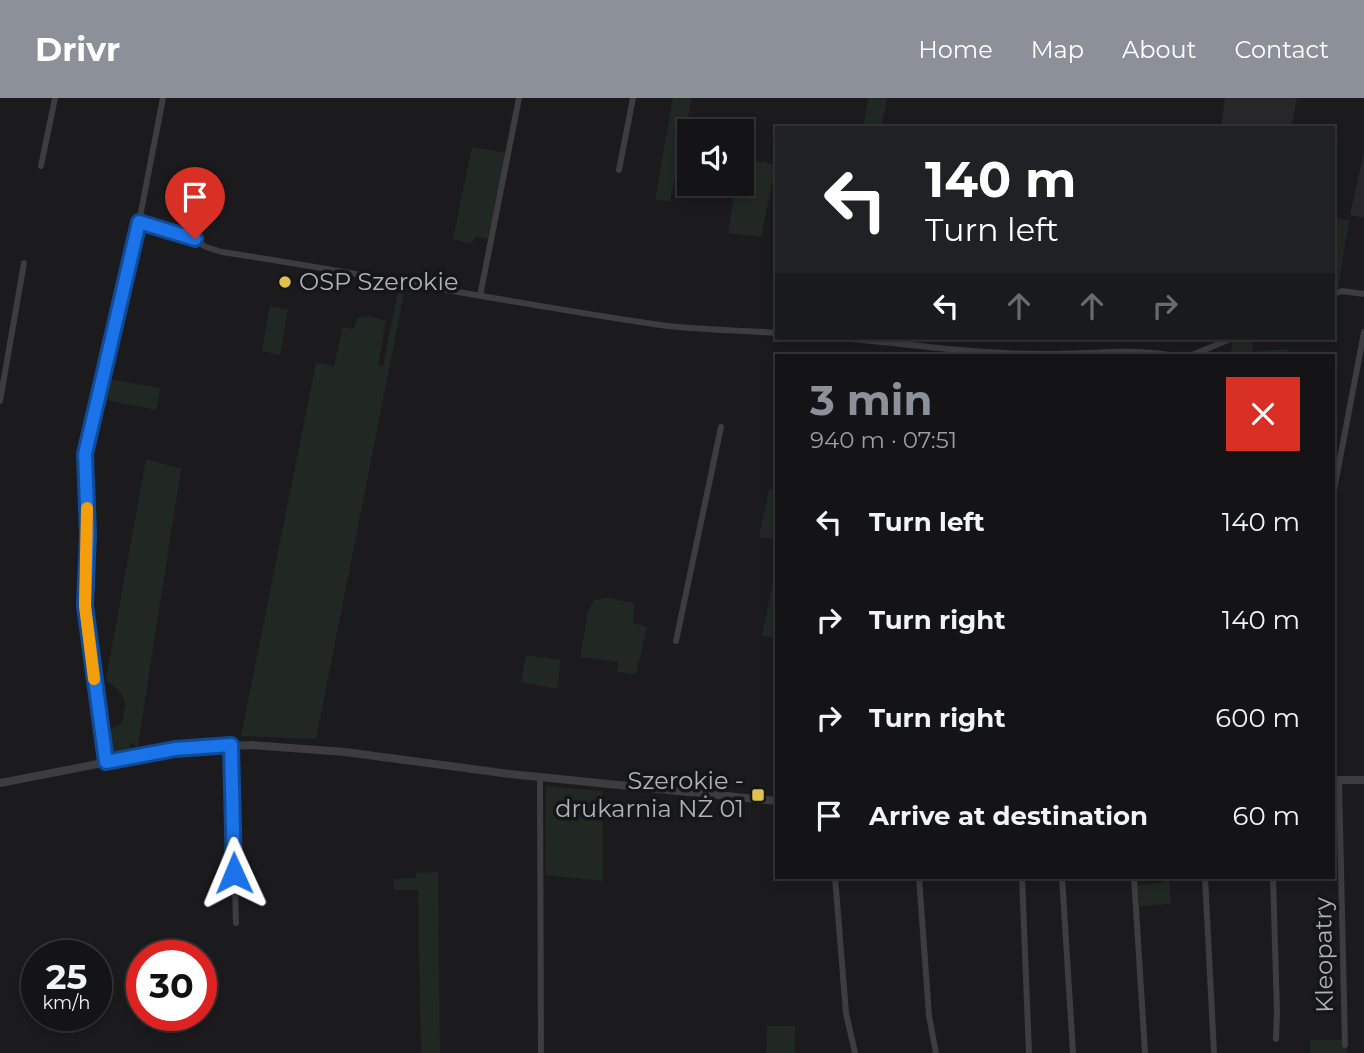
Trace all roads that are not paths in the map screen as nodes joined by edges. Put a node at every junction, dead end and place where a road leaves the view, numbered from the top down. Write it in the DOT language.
graph roads {
  1 [pos="55,98"];
  2 [pos="163,98"];
  3 [pos="519,98"];
  4 [pos="633,98"];
  5 [pos="41,166"];
  6 [pos="619,170"];
  7 [pos="139,222"];
  8 [pos="24,263"];
  9 [pos="1335,294"];
  10 [pos="1364,294"];
  11 [pos="480,296"];
  12 [pos="1364,332"];
  13 [pos="775,333"];
  14 [pos="861,340"];
  15 [pos="1228,340"];
  16 [pos="1021,354"];
  17 [pos="1058,354"];
  18 [pos="1159,354"];
  19 [pos="1194,354"];
  20 [pos="0,401"];
  21 [pos="721,427"];
  22 [pos="1335,484"];
  23 [pos="676,642"];
  24 [pos="231,745"];
  25 [pos="106,762"];
  26 [pos="540,777"];
  27 [pos="1336,780"];
  28 [pos="1359,780"];
  29 [pos="0,783"];
  30 [pos="775,801"];
  31 [pos="835,879"];
  32 [pos="919,879"];
  33 [pos="1022,879"];
  34 [pos="1062,879"];
  35 [pos="1134,879"];
  36 [pos="1205,879"];
  37 [pos="1273,879"];
  38 [pos="236,923"];
  39 [pos="1276,1039"];
  40 [pos="1345,1045"];
  41 [pos="541,1053"];
  42 [pos="855,1053"];
  43 [pos="936,1053"];
  44 [pos="1029,1053"];
  45 [pos="1073,1053"];
  46 [pos="1144,1053"];
  47 [pos="1214,1053"];
  1 -- 5 [label="street"];
  2 -- 7 [label="street"];
  3 -- 11 [label="street"];
  4 -- 6 [label="street"];
  7 -- 11 [label="street"];
  7 -- 25 [label="street"];
  8 -- 20 [label="street"];
  9 -- 10 [label="street"];
  11 -- 13 [label="street"];
  12 -- 22 [label="street"];
  14 -- 16 [label="street"];
  15 -- 19 [label="street"];
  17 -- 18 [label="street"];
  21 -- 23 [label="street"];
  24 -- 25 [label="street"];
  24 -- 26 [label="street"];
  24 -- 38 [label="street"];
  25 -- 29 [label="street"];
  26 -- 30 [label="street"];
  26 -- 41 [label="street"];
  27 -- 28 [label="street"];
  27 -- 40 [label="street, Kleopatry"];
  31 -- 42 [label="street"];
  32 -- 43 [label="street"];
  33 -- 44 [label="street"];
  34 -- 45 [label="street"];
  35 -- 46 [label="street"];
  36 -- 47 [label="street"];
  37 -- 39 [label="street"];
}
